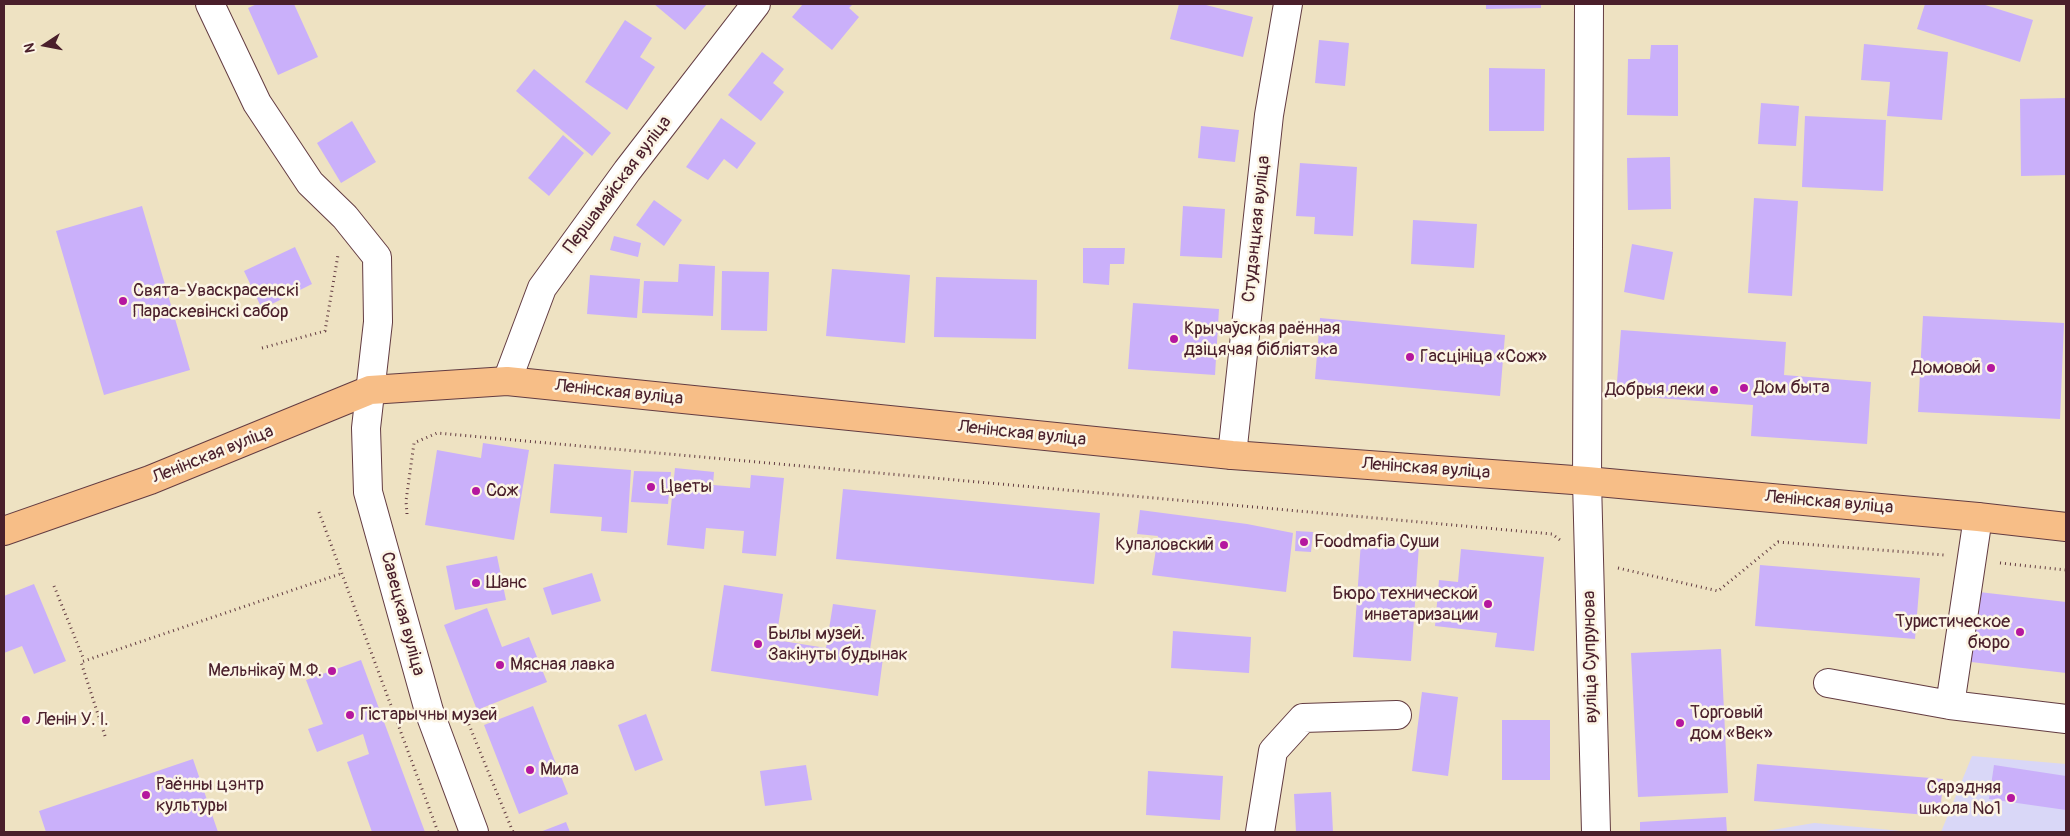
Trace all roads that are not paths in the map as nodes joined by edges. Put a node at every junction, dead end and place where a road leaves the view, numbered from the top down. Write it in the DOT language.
graph roads {
  1 [pos="210,4"];
  2 [pos="756,4"];
  3 [pos="1288,4"];
  4 [pos="1589,4"];
  5 [pos="507,381"];
  6 [pos="370,390"];
  7 [pos="1232,455"];
  8 [pos="1587,481"];
  9 [pos="1978,516"];
  10 [pos="2066,527"];
  11 [pos="4,531"];
  12 [pos="1828,683"];
  13 [pos="1950,705"];
  14 [pos="1397,715"];
  15 [pos="2066,719"];
  16 [pos="474,832"];
  17 [pos="1260,832"];
  18 [pos="1596,832"];
  1 -- 6 [label="street, Савецкая вуліца"];
  2 -- 5 [label="street, Першамайская вуліца"];
  3 -- 7 [label="street, Студэнцкая вуліца"];
  4 -- 8 [label="street, вуліца Супрунова"];
  5 -- 6 [label="main road, Ленінская вуліца"];
  5 -- 7 [label="main road, Ленінская вуліца"];
  6 -- 11 [label="main road, Ленінская вуліца"];
  6 -- 16 [label="street, Савецкая вуліца"];
  7 -- 8 [label="main road, Ленінская вуліца"];
  8 -- 9 [label="main road, Ленінская вуліца"];
  8 -- 18 [label="street, вуліца Супрунова"];
  9 -- 10 [label="main road, Ленінская вуліца"];
  9 -- 13 [label="street"];
  12 -- 13 [label="street"];
  13 -- 15 [label="street"];
  14 -- 17 [label="street"];
}
